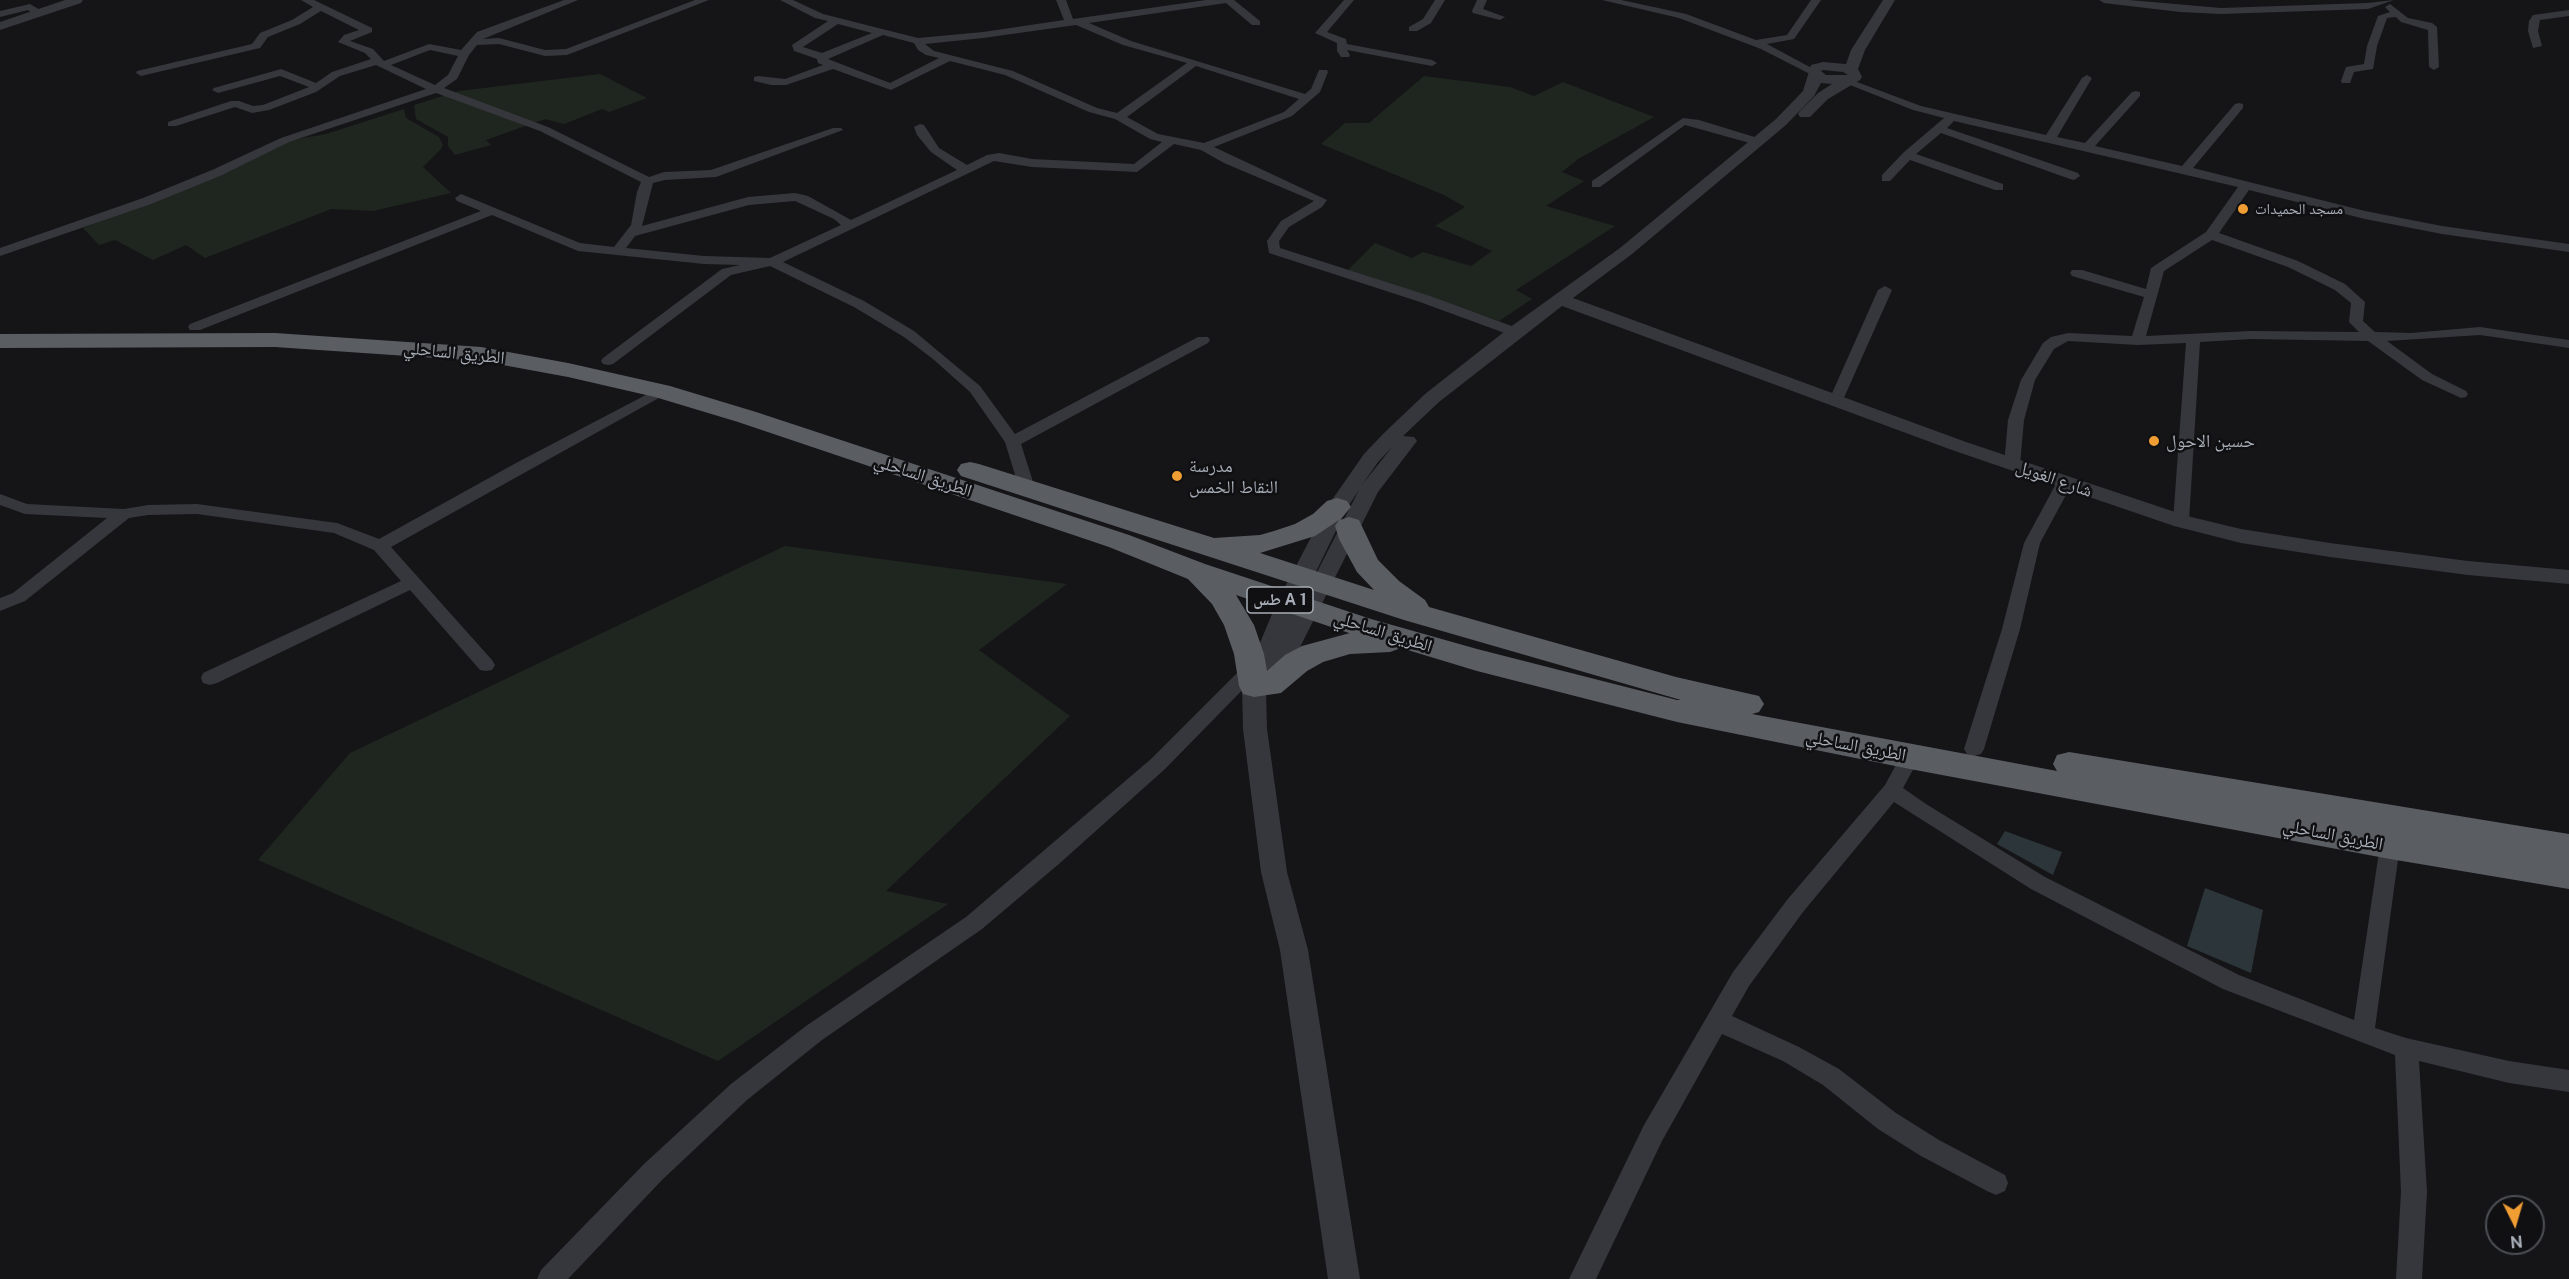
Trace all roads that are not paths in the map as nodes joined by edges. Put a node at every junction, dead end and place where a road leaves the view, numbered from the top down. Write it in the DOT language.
graph roads {
  1 [pos="77,0"];
  2 [pos="306,0"];
  3 [pos="573,0"];
  4 [pos="704,0"];
  5 [pos="785,0"];
  6 [pos="1062,0"];
  7 [pos="1227,0"];
  8 [pos="1348,0"];
  9 [pos="1440,0"];
  10 [pos="1482,0"];
  11 [pos="1607,0"];
  12 [pos="1816,0"];
  13 [pos="1875,0"];
  14 [pos="1889,0"];
  15 [pos="2104,0"];
  16 [pos="2211,0"];
  17 [pos="2387,1"];
  18 [pos="321,7"];
  19 [pos="2221,11"];
  20 [pos="38,13"];
  21 [pos="2569,13"];
  22 [pos="0,14"];
  23 [pos="2397,14"];
  24 [pos="1500,17"];
  25 [pos="836,21"];
  26 [pos="1075,23"];
  27 [pos="1256,23"];
  28 [pos="0,26"];
  29 [pos="1413,29"];
  30 [pos="880,33"];
  31 [pos="918,41"];
  32 [pos="473,42"];
  33 [pos="1760,45"];
  34 [pos="1342,46"];
  35 [pos="2537,46"];
  36 [pos="464,54"];
  37 [pos="823,57"];
  38 [pos="948,58"];
  39 [pos="1348,58"];
  40 [pos="1801,60"];
  41 [pos="381,62"];
  42 [pos="1195,62"];
  43 [pos="1432,63"];
  44 [pos="834,65"];
  45 [pos="2434,68"];
  46 [pos="1835,71"];
  47 [pos="1323,72"];
  48 [pos="141,73"];
  49 [pos="2087,78"];
  50 [pos="758,79"];
  51 [pos="2346,81"];
  52 [pos="317,87"];
  53 [pos="436,89"];
  54 [pos="218,90"];
  55 [pos="2136,94"];
  56 [pos="1306,98"];
  57 [pos="2239,106"];
  58 [pos="1119,117"];
  59 [pos="1952,117"];
  60 [pos="172,124"];
  61 [pos="920,128"];
  62 [pos="1940,129"];
  63 [pos="837,130"];
  64 [pos="2049,140"];
  65 [pos="1172,141"];
  66 [pos="1757,141"];
  67 [pos="1205,147"];
  68 [pos="2087,148"];
  69 [pos="1908,155"];
  70 [pos="966,170"];
  71 [pos="2186,170"];
  72 [pos="2074,176"];
  73 [pos="1886,178"];
  74 [pos="648,181"];
  75 [pos="1596,184"];
  76 [pos="2246,186"];
  77 [pos="1999,187"];
  78 [pos="461,198"];
  79 [pos="492,211"];
  80 [pos="849,225"];
  81 [pos="633,233"];
  82 [pos="2211,235"];
  83 [pos="2568,249"];
  84 [pos="617,251"];
  85 [pos="0,252"];
  86 [pos="772,262"];
  87 [pos="2078,273"];
  88 [pos="1596,289"];
  89 [pos="1885,290"];
  90 [pos="2150,294"];
  91 [pos="1565,306"];
  92 [pos="1603,315"];
  93 [pos="0,327"];
  94 [pos="195,327"];
  95 [pos="1515,332"];
  96 [pos="2372,337"];
  97 [pos="2193,338"];
  98 [pos="1203,340"];
  99 [pos="0,341"];
  100 [pos="2138,341"];
  101 [pos="2569,344"];
  102 [pos="608,361"];
  103 [pos="661,392"];
  104 [pos="2462,394"];
  105 [pos="1836,400"];
  106 [pos="1013,442"];
  107 [pos="2012,465"];
  108 [pos="2065,482"];
  109 [pos="1027,488"];
  110 [pos="0,499"];
  111 [pos="124,514"];
  112 [pos="1343,516"];
  113 [pos="2181,521"];
  114 [pos="1186,540"];
  115 [pos="380,546"];
  116 [pos="1195,571"];
  117 [pos="2569,577"];
  118 [pos="413,582"];
  119 [pos="1305,594"];
  120 [pos="0,605"];
  121 [pos="1449,624"];
  122 [pos="1426,645"];
  123 [pos="486,665"];
  124 [pos="210,678"];
  125 [pos="1259,680"];
  126 [pos="1974,749"];
  127 [pos="1910,757"];
  128 [pos="1892,790"];
  129 [pos="2390,845"];
  130 [pos="2569,848"];
  131 [pos="2569,875"];
  132 [pos="1718,1022"];
  133 [pos="2363,1034"];
  134 [pos="2406,1048"];
  135 [pos="2569,1081"];
  136 [pos="1996,1183"];
  137 [pos="550,1279"];
  138 [pos="1344,1279"];
  139 [pos="1582,1279"];
  140 [pos="2409,1279"];
  1 -- 20 [label="street"];
  2 -- 18 [label="street"];
  3 -- 32 [label="street"];
  4 -- 32 [label="street"];
  5 -- 25 [label="street"];
  6 -- 26 [label="street"];
  7 -- 26 [label="street"];
  7 -- 27 [label="street"];
  8 -- 34 [label="street"];
  9 -- 29 [label="street"];
  10 -- 24 [label="street"];
  11 -- 33 [label="street"];
  12 -- 33 [label="street"];
  13 -- 46 [label="street"];
  14 -- 46 [label="street"];
  15 -- 19 [label="street"];
  16 -- 19 [label="street"];
  17 -- 19 [label="street"];
  17 -- 23 [label="street"];
  18 -- 41 [label="street"];
  18 -- 48 [label="street"];
  20 -- 22 [label="street"];
  20 -- 28 [label="street"];
  21 -- 35 [label="street"];
  23 -- 45 [label="street"];
  23 -- 51 [label="street"];
  25 -- 30 [label="street"];
  25 -- 37 [label="street"];
  26 -- 31 [label="street"];
  26 -- 42 [label="street"];
  30 -- 31 [label="street"];
  30 -- 37 [label="street"];
  31 -- 38 [label="street"];
  32 -- 36 [label="street"];
  33 -- 40 [label="street"];
  34 -- 39 [label="street"];
  34 -- 43 [label="street"];
  36 -- 41 [label="street"];
  36 -- 53 [label="street"];
  37 -- 44 [label="street"];
  38 -- 44 [label="street"];
  38 -- 58 [label="street"];
  40 -- 46 [label="street"];
  40 -- 46 [label="street"];
  41 -- 52 [label="street"];
  41 -- 53 [label="street"];
  42 -- 56 [label="street"];
  42 -- 58 [label="street"];
  44 -- 50 [label="street"];
  46 -- 59 [label="street"];
  46 -- 66 [label="street"];
  46 -- 88 [label="street"];
  47 -- 56 [label="street"];
  49 -- 64 [label="street"];
  52 -- 54 [label="street"];
  52 -- 60 [label="street"];
  53 -- 74 [label="street"];
  53 -- 85 [label="street"];
  55 -- 68 [label="street"];
  56 -- 67 [label="street"];
  57 -- 71 [label="street"];
  58 -- 65 [label="street"];
  59 -- 62 [label="street"];
  59 -- 64 [label="street"];
  61 -- 70 [label="street"];
  62 -- 69 [label="street"];
  62 -- 72 [label="street"];
  63 -- 74 [label="street"];
  64 -- 68 [label="street"];
  65 -- 67 [label="street"];
  65 -- 70 [label="street"];
  66 -- 75 [label="street"];
  66 -- 91 [label="street"];
  67 -- 95 [label="street"];
  68 -- 71 [label="street"];
  69 -- 73 [label="street"];
  69 -- 77 [label="street"];
  70 -- 80 [label="street"];
  71 -- 76 [label="street"];
  74 -- 81 [label="street"];
  76 -- 82 [label="street"];
  76 -- 83 [label="street"];
  78 -- 79 [label="street"];
  79 -- 84 [label="street"];
  79 -- 94 [label="street"];
  80 -- 81 [label="street"];
  80 -- 86 [label="street"];
  81 -- 84 [label="street"];
  82 -- 90 [label="street"];
  82 -- 96 [label="street"];
  84 -- 86 [label="street"];
  86 -- 102 [label="street"];
  86 -- 106 [label="street"];
  87 -- 90 [label="street"];
  88 -- 91 [label="street"];
  88 -- 92 [label="street"];
  89 -- 105 [label="street"];
  90 -- 100 [label="street"];
  91 -- 92 [label="street, شارع الغويل"];
  91 -- 95 [label="street"];
  91 -- 112 [label="street"];
  92 -- 105 [label="street, شارع الغويل"];
  93 -- 94 [label="highway, الطريق الساحلي / طس A 1"];
  94 -- 102 [label="highway, الطريق الساحلي / طس A 1"];
  95 -- 112 [label="street"];
  96 -- 97 [label="street"];
  96 -- 101 [label="street"];
  96 -- 104 [label="street"];
  97 -- 100 [label="street"];
  97 -- 113 [label="street"];
  98 -- 106 [label="street"];
  99 -- 103 [label="highway, الطريق الساحلي / طس A 1"];
  100 -- 107 [label="street"];
  102 -- 109 [label="highway, الطريق الساحلي / طس A 1"];
  103 -- 115 [label="street"];
  103 -- 116 [label="highway, الطريق الساحلي / طس A 1"];
  105 -- 107 [label="street, شارع الغويل"];
  106 -- 109 [label="street"];
  107 -- 108 [label="street, شارع الغويل"];
  108 -- 113 [label="street, شارع الغويل"];
  108 -- 126 [label="street"];
  109 -- 114 [label="highway, الطريق الساحلي / طس A 1"];
  110 -- 111 [label="street"];
  111 -- 115 [label="street"];
  111 -- 120 [label="street"];
  112 -- 114 [label="highway"];
  112 -- 119 [label="street"];
  112 -- 121 [label="highway"];
  113 -- 117 [label="street, شارع الغويل"];
  114 -- 119 [label="highway, الطريق الساحلي / طس A 1"];
  115 -- 118 [label="street"];
  116 -- 119 [label="highway, الطريق الساحلي / طس A 1"];
  116 -- 125 [label="highway"];
  118 -- 123 [label="street"];
  118 -- 124 [label="street"];
  119 -- 121 [label="highway, الطريق الساحلي / طس A 1"];
  119 -- 122 [label="highway, الطريق الساحلي / طس A 1"];
  119 -- 125 [label="street"];
  121 -- 126 [label="highway, الطريق الساحلي / طس A 1"];
  122 -- 125 [label="highway"];
  122 -- 127 [label="highway, الطريق الساحلي / طس A 1"];
  125 -- 137 [label="street"];
  125 -- 138 [label="street"];
  126 -- 130 [label="highway, الطريق الساحلي / طس A 1"];
  127 -- 128 [label="street"];
  127 -- 129 [label="highway, الطريق الساحلي / طس A 1"];
  128 -- 132 [label="street"];
  128 -- 133 [label="street"];
  129 -- 131 [label="highway, الطريق الساحلي / طس A 1"];
  129 -- 133 [label="street"];
  132 -- 136 [label="street"];
  132 -- 139 [label="street"];
  133 -- 134 [label="street"];
  134 -- 135 [label="street"];
  134 -- 140 [label="street"];
}
